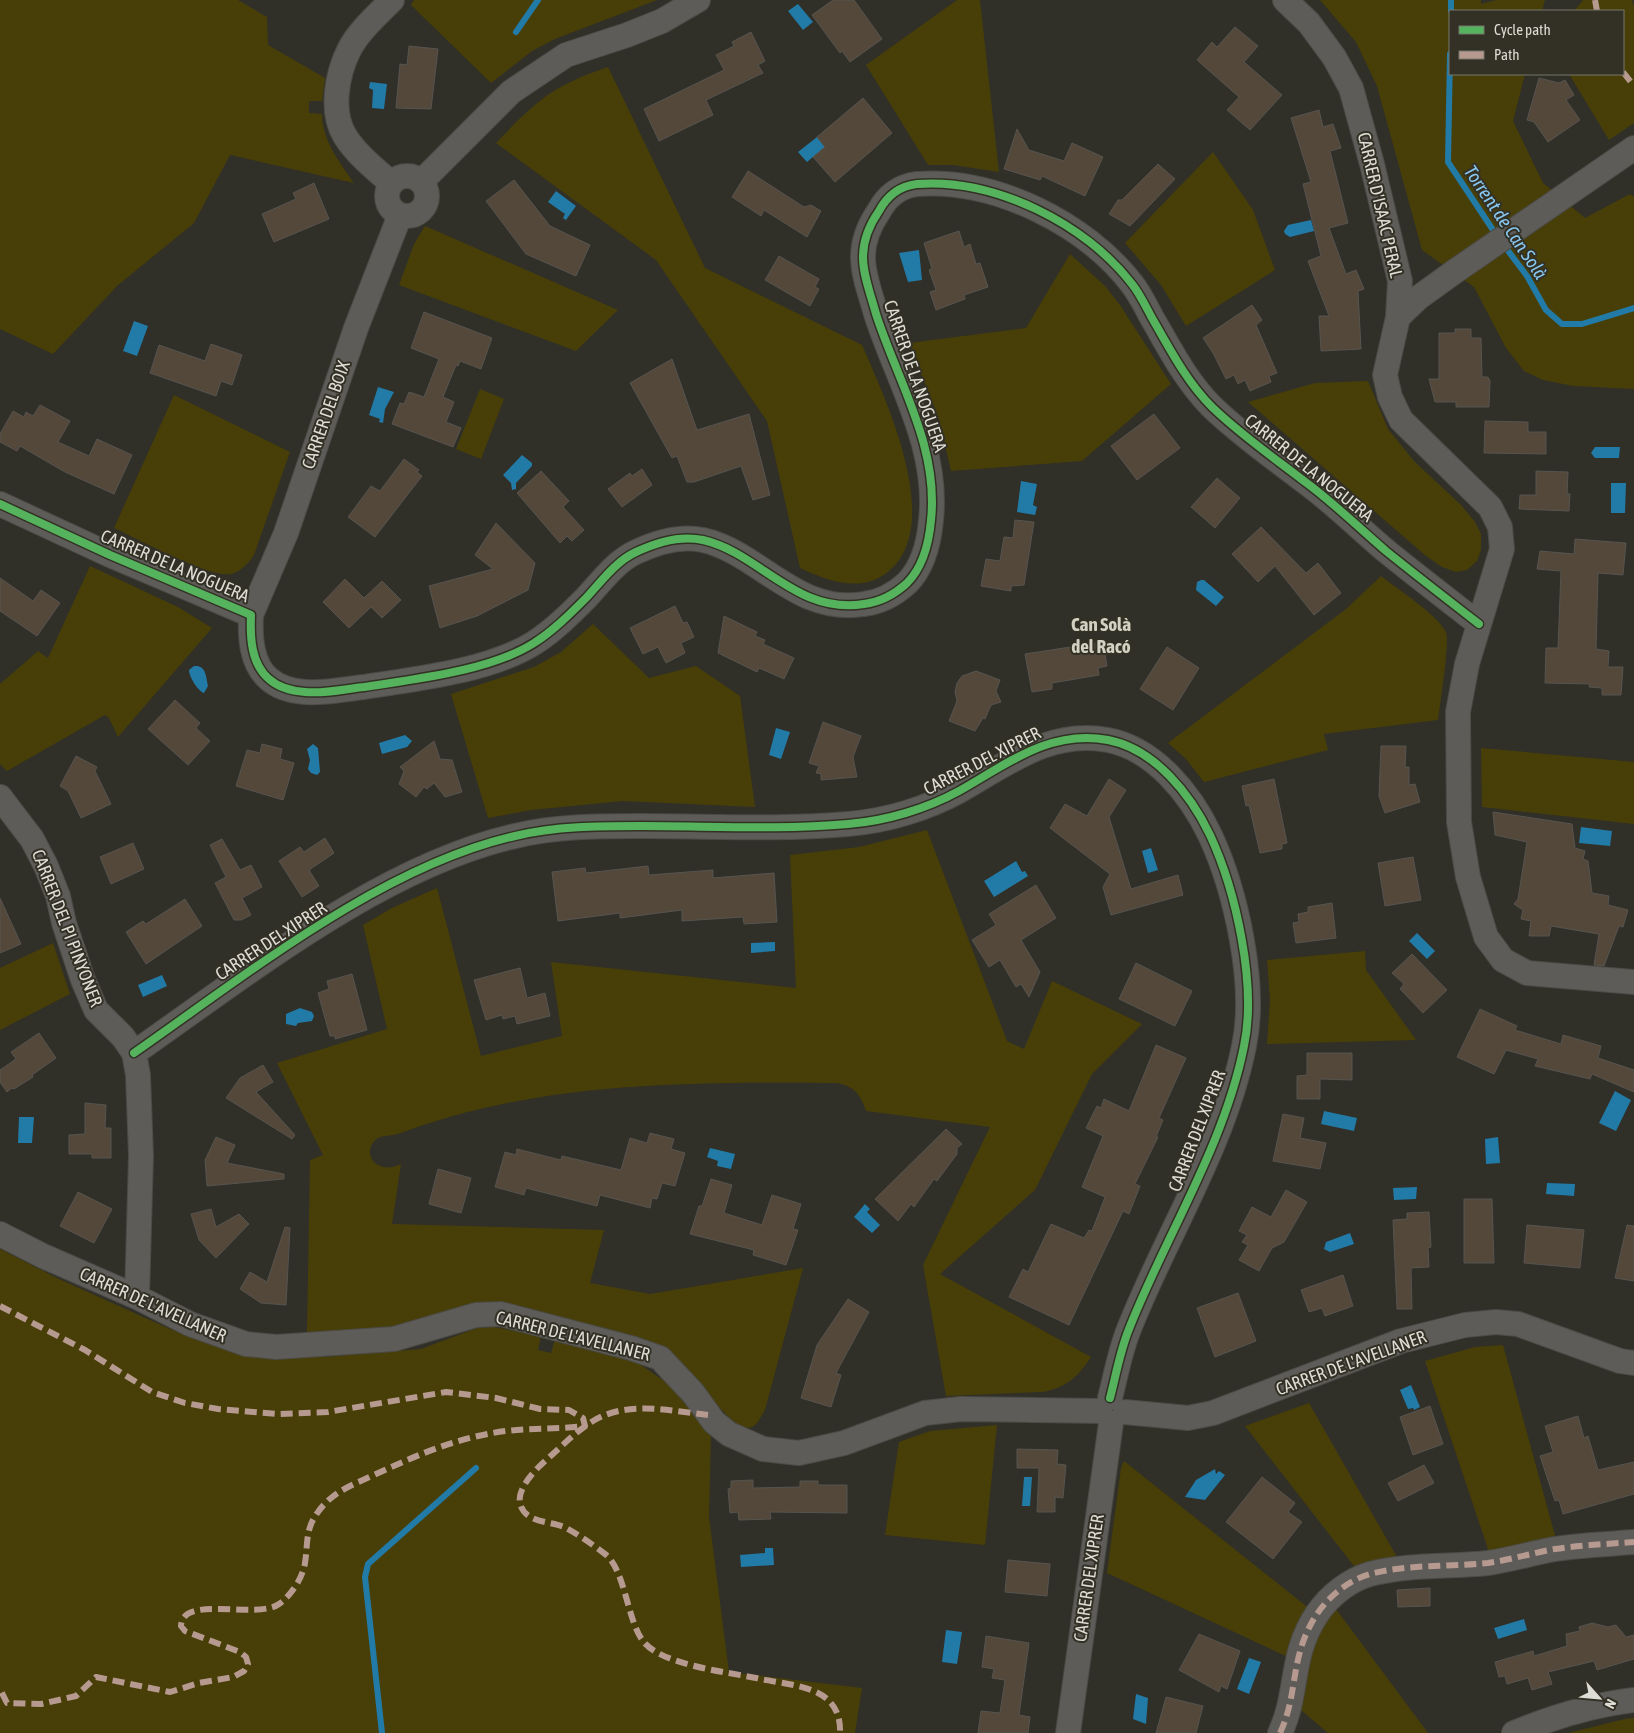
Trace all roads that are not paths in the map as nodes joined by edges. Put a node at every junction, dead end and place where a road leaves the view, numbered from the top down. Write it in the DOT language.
graph roads {
  1 [pos="392,0"];
  2 [pos="698,0"];
  3 [pos="1285,0"];
  4 [pos="1634,148"];
  5 [pos="421,182"];
  6 [pos="391,184"];
  7 [pos="400,214"];
  8 [pos="1398,316"];
  9 [pos="0,504"];
  10 [pos="251,615"];
  11 [pos="1479,624"];
  12 [pos="0,797"];
  13 [pos="1634,982"];
  14 [pos="134,1053"];
  15 [pos="0,1234"];
  16 [pos="137,1297"];
  17 [pos="1634,1363"];
  18 [pos="1111,1411"];
  19 [pos="1634,1542"];
  20 [pos="1634,1700"];
  21 [pos="1068,1733"];
  22 [pos="1280,1733"];
  23 [pos="1514,1733"];
  1 -- 6 [label="street"];
  2 -- 5 [label="street"];
  3 -- 8 [label="street, CARRER D'ISAAC PERAL"];
  4 -- 8 [label="street"];
  5 -- 6 [label="street"];
  5 -- 7 [label="street"];
  6 -- 7 [label="street"];
  7 -- 10 [label="street, CARRER DEL BOIX"];
  8 -- 11 [label="street, CARRER D'ISAAC PERAL"];
  9 -- 10 [label="street, CARRER DE LA NOGUERA"];
  10 -- 11 [label="street, CARRER DE LA NOGUERA"];
  11 -- 13 [label="street, CARRER D'ISAAC PERAL"];
  12 -- 14 [label="street, CARRER DEL PI PINYONER"];
  14 -- 16 [label="street, CARRER DEL PI PINYONER"];
  14 -- 18 [label="street, CARRER DEL XIPRER"];
  15 -- 16 [label="street, CARRER DE L'AVELLANER"];
  16 -- 18 [label="street, CARRER DE L'AVELLANER"];
  17 -- 18 [label="street, CARRER DE L'AVELLANER"];
  18 -- 21 [label="street, CARRER DEL XIPRER"];
  19 -- 22 [label="street"];
  20 -- 23 [label="street"];
}
